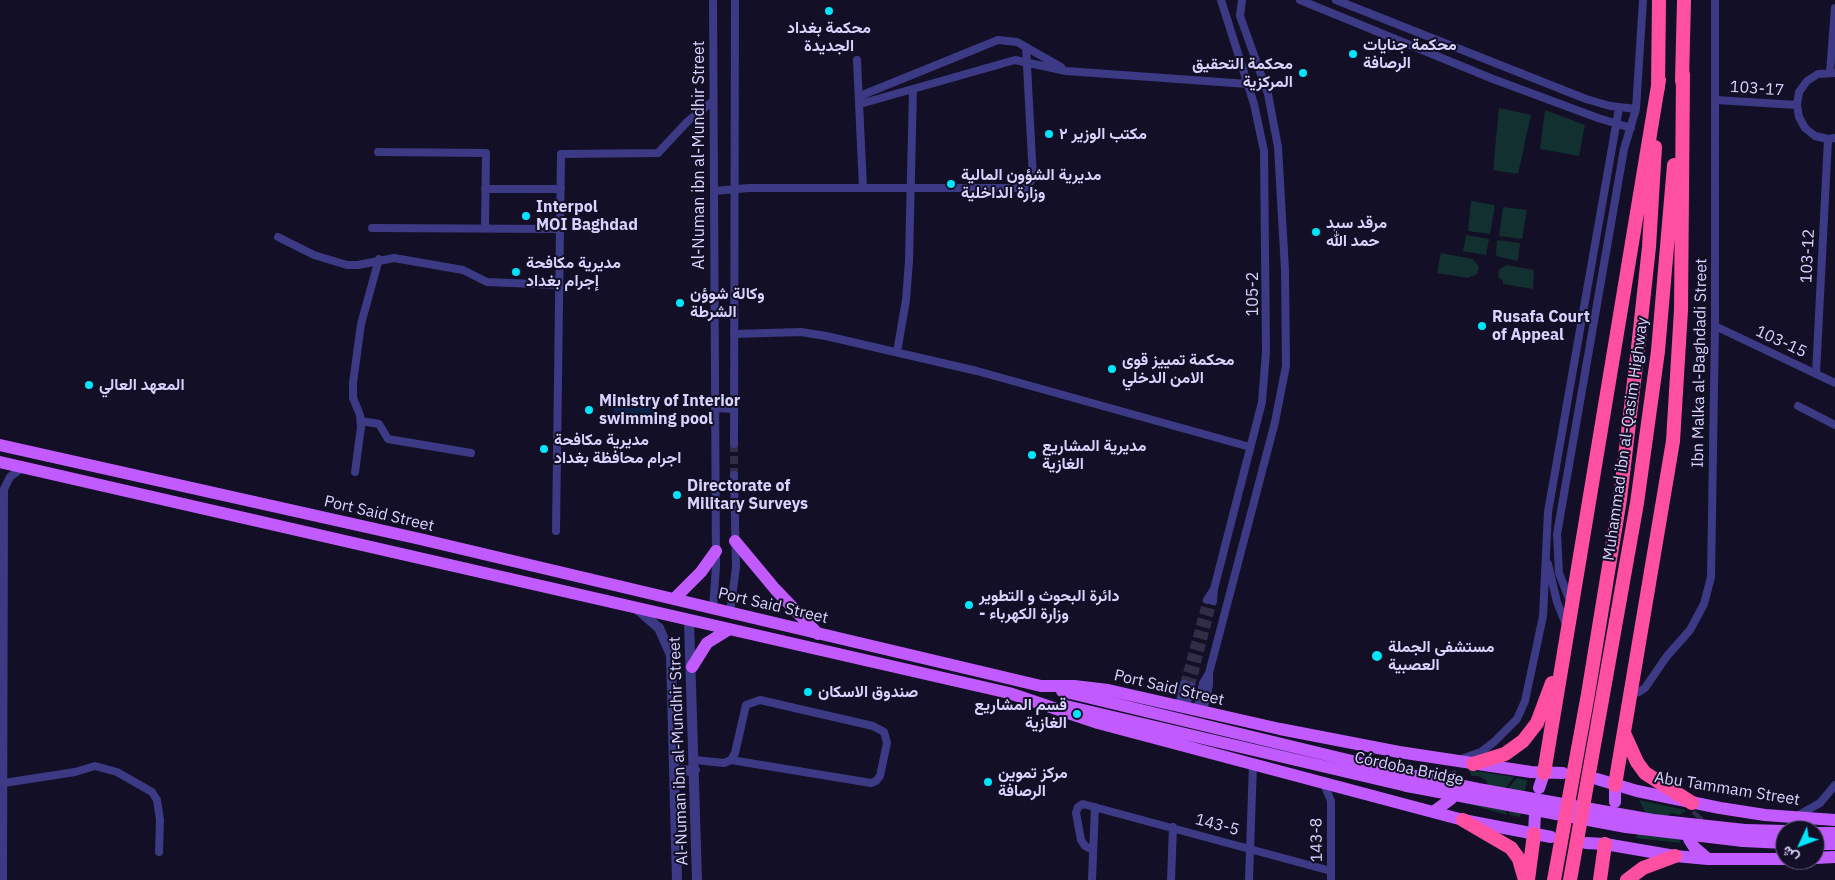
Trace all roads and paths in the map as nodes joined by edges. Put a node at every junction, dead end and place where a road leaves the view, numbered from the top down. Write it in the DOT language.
graph roads {
  1 [pos="713,0"];
  2 [pos="735,0"];
  3 [pos="1222,0"];
  4 [pos="1242,0"];
  5 [pos="1300,0"];
  6 [pos="1336,0"];
  7 [pos="1643,0"];
  8 [pos="1660,0"];
  9 [pos="1684,0"];
  10 [pos="1715,0"];
  11 [pos="1835,8"];
  12 [pos="1442,43"];
  13 [pos="1026,47"];
  14 [pos="1438,55"];
  15 [pos="857,60"];
  16 [pos="1027,62"];
  17 [pos="1075,72"];
  18 [pos="1833,72"];
  19 [pos="1683,74"];
  20 [pos="1659,80"];
  21 [pos="1248,84"];
  22 [pos="913,89"];
  23 [pos="713,100"];
  24 [pos="860,100"];
  25 [pos="1716,100"];
  26 [pos="1601,104"];
  27 [pos="1797,105"];
  28 [pos="1619,108"];
  29 [pos="1636,109"];
  30 [pos="1598,118"];
  31 [pos="1616,124"];
  32 [pos="1631,128"];
  33 [pos="1831,139"];
  34 [pos="378,152"];
  35 [pos="863,188"];
  36 [pos="911,188"];
  37 [pos="485,189"];
  38 [pos="561,189"];
  39 [pos="734,189"];
  40 [pos="714,191"];
  41 [pos="372,228"];
  42 [pos="485,228"];
  43 [pos="560,229"];
  44 [pos="278,237"];
  45 [pos="379,259"];
  46 [pos="559,285"];
  47 [pos="1715,326"];
  48 [pos="734,334"];
  49 [pos="897,352"];
  50 [pos="1816,374"];
  51 [pos="1835,383"];
  52 [pos="1798,406"];
  53 [pos="715,408"];
  54 [pos="734,409"];
  55 [pos="361,420"];
  56 [pos="1835,425"];
  57 [pos="734,444"];
  58 [pos="0,445"];
  59 [pos="1250,447"];
  60 [pos="471,453"];
  61 [pos="0,462"];
  62 [pos="23,467"];
  63 [pos="355,472"];
  64 [pos="734,475"];
  65 [pos="556,531"];
  66 [pos="735,541"];
  67 [pos="1545,549"];
  68 [pos="716,551"];
  69 [pos="674,599"];
  70 [pos="1210,600"];
  71 [pos="1571,604"];
  72 [pos="632,607"];
  73 [pos="714,609"];
  74 [pos="730,613"];
  75 [pos="689,622"];
  76 [pos="1567,627"];
  77 [pos="728,630"];
  78 [pos="818,634"];
  79 [pos="692,667"];
  80 [pos="1559,674"];
  81 [pos="1188,685"];
  82 [pos="1041,686"];
  83 [pos="1630,694"];
  84 [pos="1032,699"];
  85 [pos="1191,708"];
  86 [pos="1,725"];
  87 [pos="1623,732"];
  88 [pos="731,760"];
  89 [pos="1252,764"];
  90 [pos="1473,764"];
  91 [pos="695,765"];
  92 [pos="1451,767"];
  93 [pos="674,771"];
  94 [pos="1544,773"];
  95 [pos="1563,774"];
  96 [pos="1597,779"];
  97 [pos="1409,780"];
  98 [pos="4,783"];
  99 [pos="1323,783"];
  100 [pos="1615,785"];
  101 [pos="1835,785"];
  102 [pos="1343,788"];
  103 [pos="1539,788"];
  104 [pos="1451,798"];
  105 [pos="1331,801"];
  106 [pos="1615,802"];
  107 [pos="1095,807"];
  108 [pos="1696,808"];
  109 [pos="1433,812"];
  110 [pos="1535,813"];
  111 [pos="1793,818"];
  112 [pos="1463,820"];
  113 [pos="1835,820"];
  114 [pos="1173,827"];
  115 [pos="1611,827"];
  116 [pos="1775,833"];
  117 [pos="1534,834"];
  118 [pos="1744,835"];
  119 [pos="1551,837"];
  120 [pos="1689,839"];
  121 [pos="1775,841"];
  122 [pos="1586,843"];
  123 [pos="1605,844"];
  124 [pos="1250,848"];
  125 [pos="1093,850"];
  126 [pos="158,852"];
  127 [pos="1675,856"];
  128 [pos="1708,859"];
  129 [pos="1775,859"];
  130 [pos="1331,871"];
  131 [pos="3,880"];
  132 [pos="677,880"];
  133 [pos="698,880"];
  134 [pos="1092,880"];
  135 [pos="1171,880"];
  136 [pos="1249,880"];
  137 [pos="1331,880"];
  138 [pos="1527,880"];
  139 [pos="1554,880"];
  140 [pos="1570,880"];
  141 [pos="1600,880"];
  142 [pos="1627,880"];
  1 -- 23 [label="street, Al-Numan ibn al-Mundhir Street"];
  2 -- 39 [label="street"];
  3 -- 21 [label="street, 105-2"];
  4 -- 85 [label="street"];
  5 -- 14 [label="street"];
  6 -- 12 [label="street"];
  7 -- 29 [label="street"];
  8 -- 20 [label="highway, Muhammad ibn al-Qasim Highway"];
  9 -- 19 [label="highway, Muhammad ibn al-Qasim Highway"];
  10 -- 25 [label="street, Ibn Malka al-Baghdadi Street"];
  11 -- 18 [label="street"];
  12 -- 14 [label="street"];
  12 -- 26 [label="street"];
  13 -- 16 [label="street"];
  13 -- 17 [label="street"];
  13 -- 24 [label="street"];
  14 -- 30 [label="street"];
  15 -- 24 [label="street"];
  16 -- 17 [label="street"];
  16 -- 22 [label="street"];
  16 -- 36 [label="street"];
  17 -- 21 [label="street"];
  18 -- 27 [label="street"];
  19 -- 83 [label="highway"];
  19 -- 140 [label="highway, Muhammad ibn al-Qasim Highway, bridge"];
  20 -- 71 [label="highway"];
  20 -- 139 [label="highway, Muhammad ibn al-Qasim Highway, bridge"];
  21 -- 59 [label="street, 105-2"];
  22 -- 24 [label="street"];
  22 -- 36 [label="street"];
  23 -- 38 [label="street"];
  23 -- 40 [label="street, Al-Numan ibn al-Mundhir Street"];
  24 -- 35 [label="street"];
  25 -- 27 [label="street, 103-17"];
  25 -- 47 [label="street, Ibn Malka al-Baghdadi Street"];
  26 -- 28 [label="street"];
  26 -- 30 [label="street"];
  27 -- 33 [label="street"];
  28 -- 29 [label="street"];
  28 -- 31 [label="street"];
  29 -- 32 [label="street"];
  30 -- 31 [label="street"];
  31 -- 32 [label="street"];
  31 -- 67 [label="street"];
  32 -- 71 [label="street"];
  33 -- 50 [label="street, 103-12"];
  34 -- 37 [label="street"];
  35 -- 36 [label="street"];
  35 -- 39 [label="street"];
  36 -- 49 [label="street"];
  37 -- 38 [label="street"];
  37 -- 42 [label="street"];
  38 -- 43 [label="street"];
  39 -- 40 [label="street"];
  39 -- 48 [label="street"];
  40 -- 53 [label="street, Al-Numan ibn al-Mundhir Street"];
  41 -- 42 [label="street"];
  42 -- 43 [label="street"];
  43 -- 46 [label="street"];
  44 -- 45 [label="street"];
  45 -- 46 [label="street"];
  45 -- 55 [label="street"];
  46 -- 65 [label="street"];
  47 -- 50 [label="street, 103-15"];
  47 -- 83 [label="street, Ibn Malka al-Baghdadi Street"];
  48 -- 49 [label="street"];
  48 -- 54 [label="street"];
  49 -- 59 [label="street"];
  50 -- 51 [label="street, 103-15"];
  52 -- 56 [label="street"];
  53 -- 54 [label="street"];
  53 -- 68 [label="street, Al-Numan ibn al-Mundhir Street"];
  54 -- 57 [label="street"];
  55 -- 60 [label="street"];
  55 -- 63 [label="street"];
  58 -- 69 [label="main road, Port Said Street"];
  59 -- 70 [label="street, 105-2"];
  61 -- 62 [label="main road, Port Said Street"];
  62 -- 72 [label="main road, Port Said Street"];
  62 -- 86 [label="street"];
  64 -- 66 [label="street"];
  66 -- 74 [label="street"];
  66 -- 78 [label="main road"];
  67 -- 76 [label="street"];
  67 -- 92 [label="street"];
  68 -- 69 [label="main road"];
  68 -- 73 [label="street, Al-Numan ibn al-Mundhir Street"];
  69 -- 73 [label="main road, Port Said Street"];
  71 -- 76 [label="highway"];
  72 -- 75 [label="main road, Port Said Street"];
  72 -- 93 [label="street, Al-Numan ibn al-Mundhir Street"];
  73 -- 74 [label="main road, Port Said Street"];
  74 -- 78 [label="main road, Port Said Street"];
  75 -- 77 [label="main road, Port Said Street"];
  75 -- 79 [label="street, Al-Numan ibn al-Mundhir Street"];
  76 -- 80 [label="highway"];
  77 -- 79 [label="main road"];
  77 -- 84 [label="main road, Port Said Street"];
  78 -- 82 [label="main road, Port Said Street"];
  79 -- 91 [label="street, Al-Numan ibn al-Mundhir Street"];
  80 -- 90 [label="highway"];
  80 -- 94 [label="highway"];
  81 -- 85 [label="street"];
  82 -- 85 [label="main road, Port Said Street"];
  82 -- 97 [label="main road, Córdoba Bridge"];
  83 -- 87 [label="highway"];
  84 -- 89 [label="main road, Port Said Street"];
  84 -- 97 [label="main road, Córdoba Bridge"];
  85 -- 92 [label="main road, Port Said Street"];
  86 -- 98 [label="street"];
  87 -- 100 [label="highway"];
  87 -- 108 [label="highway"];
  88 -- 88 [label="street"];
  88 -- 91 [label="street"];
  89 -- 99 [label="main road, Port Said Street"];
  89 -- 124 [label="street"];
  90 -- 92 [label="main road"];
  90 -- 94 [label="main road"];
  91 -- 93 [label="street"];
  91 -- 133 [label="street, Al-Numan ibn al-Mundhir Street"];
  93 -- 132 [label="street, Al-Numan ibn al-Mundhir Street"];
  94 -- 95 [label="main road"];
  94 -- 103 [label="main road"];
  96 -- 100 [label="main road, Abu Tammam Street"];
  97 -- 118 [label="main road, Córdoba Bridge, bridge"];
  98 -- 126 [label="street"];
  98 -- 131 [label="street"];
  99 -- 102 [label="main road, Port Said Street"];
  99 -- 105 [label="street, 143-8"];
  100 -- 106 [label="main road"];
  100 -- 108 [label="main road, Abu Tammam Street"];
  101 -- 111 [label="street"];
  102 -- 105 [label="street, 143-8"];
  102 -- 109 [label="main road, Port Said Street"];
  104 -- 109 [label="main road"];
  105 -- 130 [label="street, 143-8"];
  107 -- 114 [label="street, 143-5"];
  107 -- 125 [label="street"];
  107 -- 125 [label="street"];
  108 -- 111 [label="main road, Abu Tammam Street"];
  109 -- 112 [label="main road, Port Said Street"];
  110 -- 117 [label="main road"];
  111 -- 113 [label="main road, Abu Tammam Street"];
  112 -- 117 [label="main road, Port Said Street"];
  112 -- 138 [label="highway"];
  114 -- 124 [label="street, 143-5"];
  114 -- 135 [label="street"];
  115 -- 123 [label="main road"];
  116 -- 118 [label="main road, Córdoba Bridge"];
  117 -- 119 [label="main road, Port Said Street"];
  117 -- 138 [label="highway"];
  118 -- 121 [label="main road, Córdoba Bridge"];
  120 -- 128 [label="main road"];
  122 -- 123 [label="main road"];
  123 -- 127 [label="main road"];
  123 -- 141 [label="highway"];
  124 -- 130 [label="street, 143-5"];
  124 -- 136 [label="street"];
  125 -- 134 [label="street"];
  127 -- 128 [label="main road"];
  127 -- 142 [label="highway"];
  128 -- 129 [label="main road"];
  130 -- 137 [label="street, 143-8"];
}
